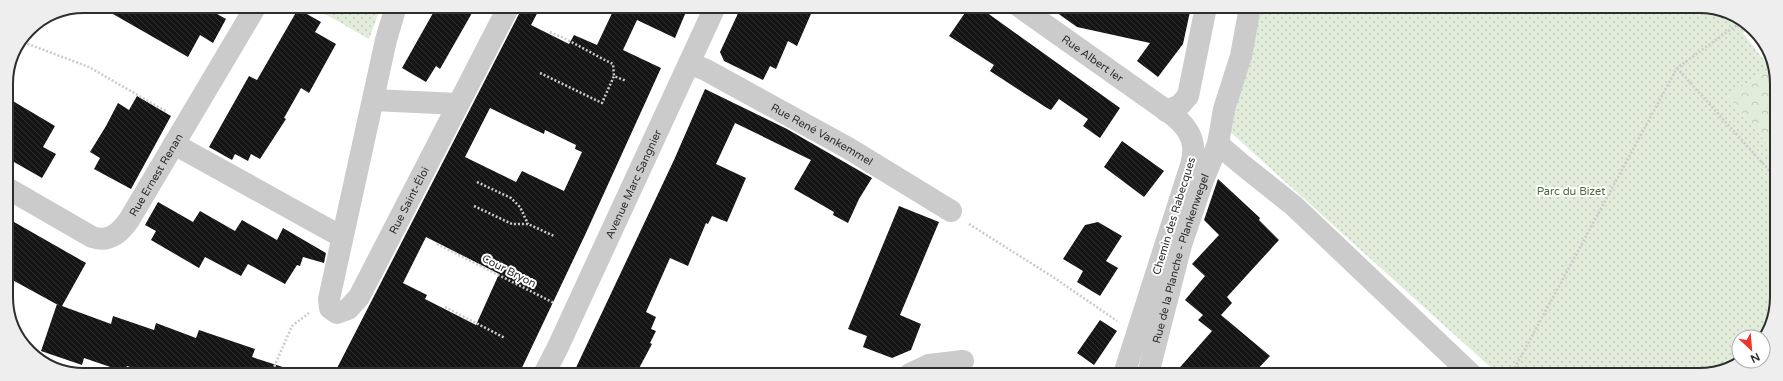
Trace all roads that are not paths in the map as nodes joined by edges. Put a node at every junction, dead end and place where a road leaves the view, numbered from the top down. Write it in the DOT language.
graph roads {
  1 [pos="252,13"];
  2 [pos="394,13"];
  3 [pos="505,13"];
  4 [pos="712,13"];
  5 [pos="1029,13"];
  6 [pos="1205,13"];
  7 [pos="1249,13"];
  8 [pos="689,63"];
  9 [pos="373,100"];
  10 [pos="458,104"];
  11 [pos="1166,110"];
  12 [pos="174,144"];
  13 [pos="1218,144"];
  14 [pos="13,191"];
  15 [pos="951,211"];
  16 [pos="342,237"];
  17 [pos="963,361"];
  18 [pos="548,368"];
  19 [pos="923,368"];
  20 [pos="1126,368"];
  21 [pos="1150,368"];
  22 [pos="1465,368"];
  1 -- 12 [label="street, Rue Ernest Renan"];
  2 -- 9 [label="street"];
  3 -- 10 [label="street, Rue Saint-Éloi"];
  4 -- 8 [label="street, Avenue Marc Sangnier"];
  5 -- 11 [label="street, Rue Albert Ier"];
  6 -- 11 [label="street"];
  7 -- 13 [label="street, Rue de la Planche - Plankenwegel"];
  8 -- 15 [label="street, Rue René Vankemmel"];
  8 -- 18 [label="street, Avenue Marc Sangnier"];
  9 -- 10 [label="street"];
  9 -- 16 [label="street"];
  10 -- 16 [label="street, Rue Saint-Éloi"];
  11 -- 20 [label="street, Chemin des Rabecques"];
  12 -- 14 [label="street, Rue Ernest Renan"];
  12 -- 16 [label="street"];
  13 -- 21 [label="street, Rue de la Planche - Plankenwegel"];
  13 -- 22 [label="street"];
  17 -- 19 [label="street"];
}
